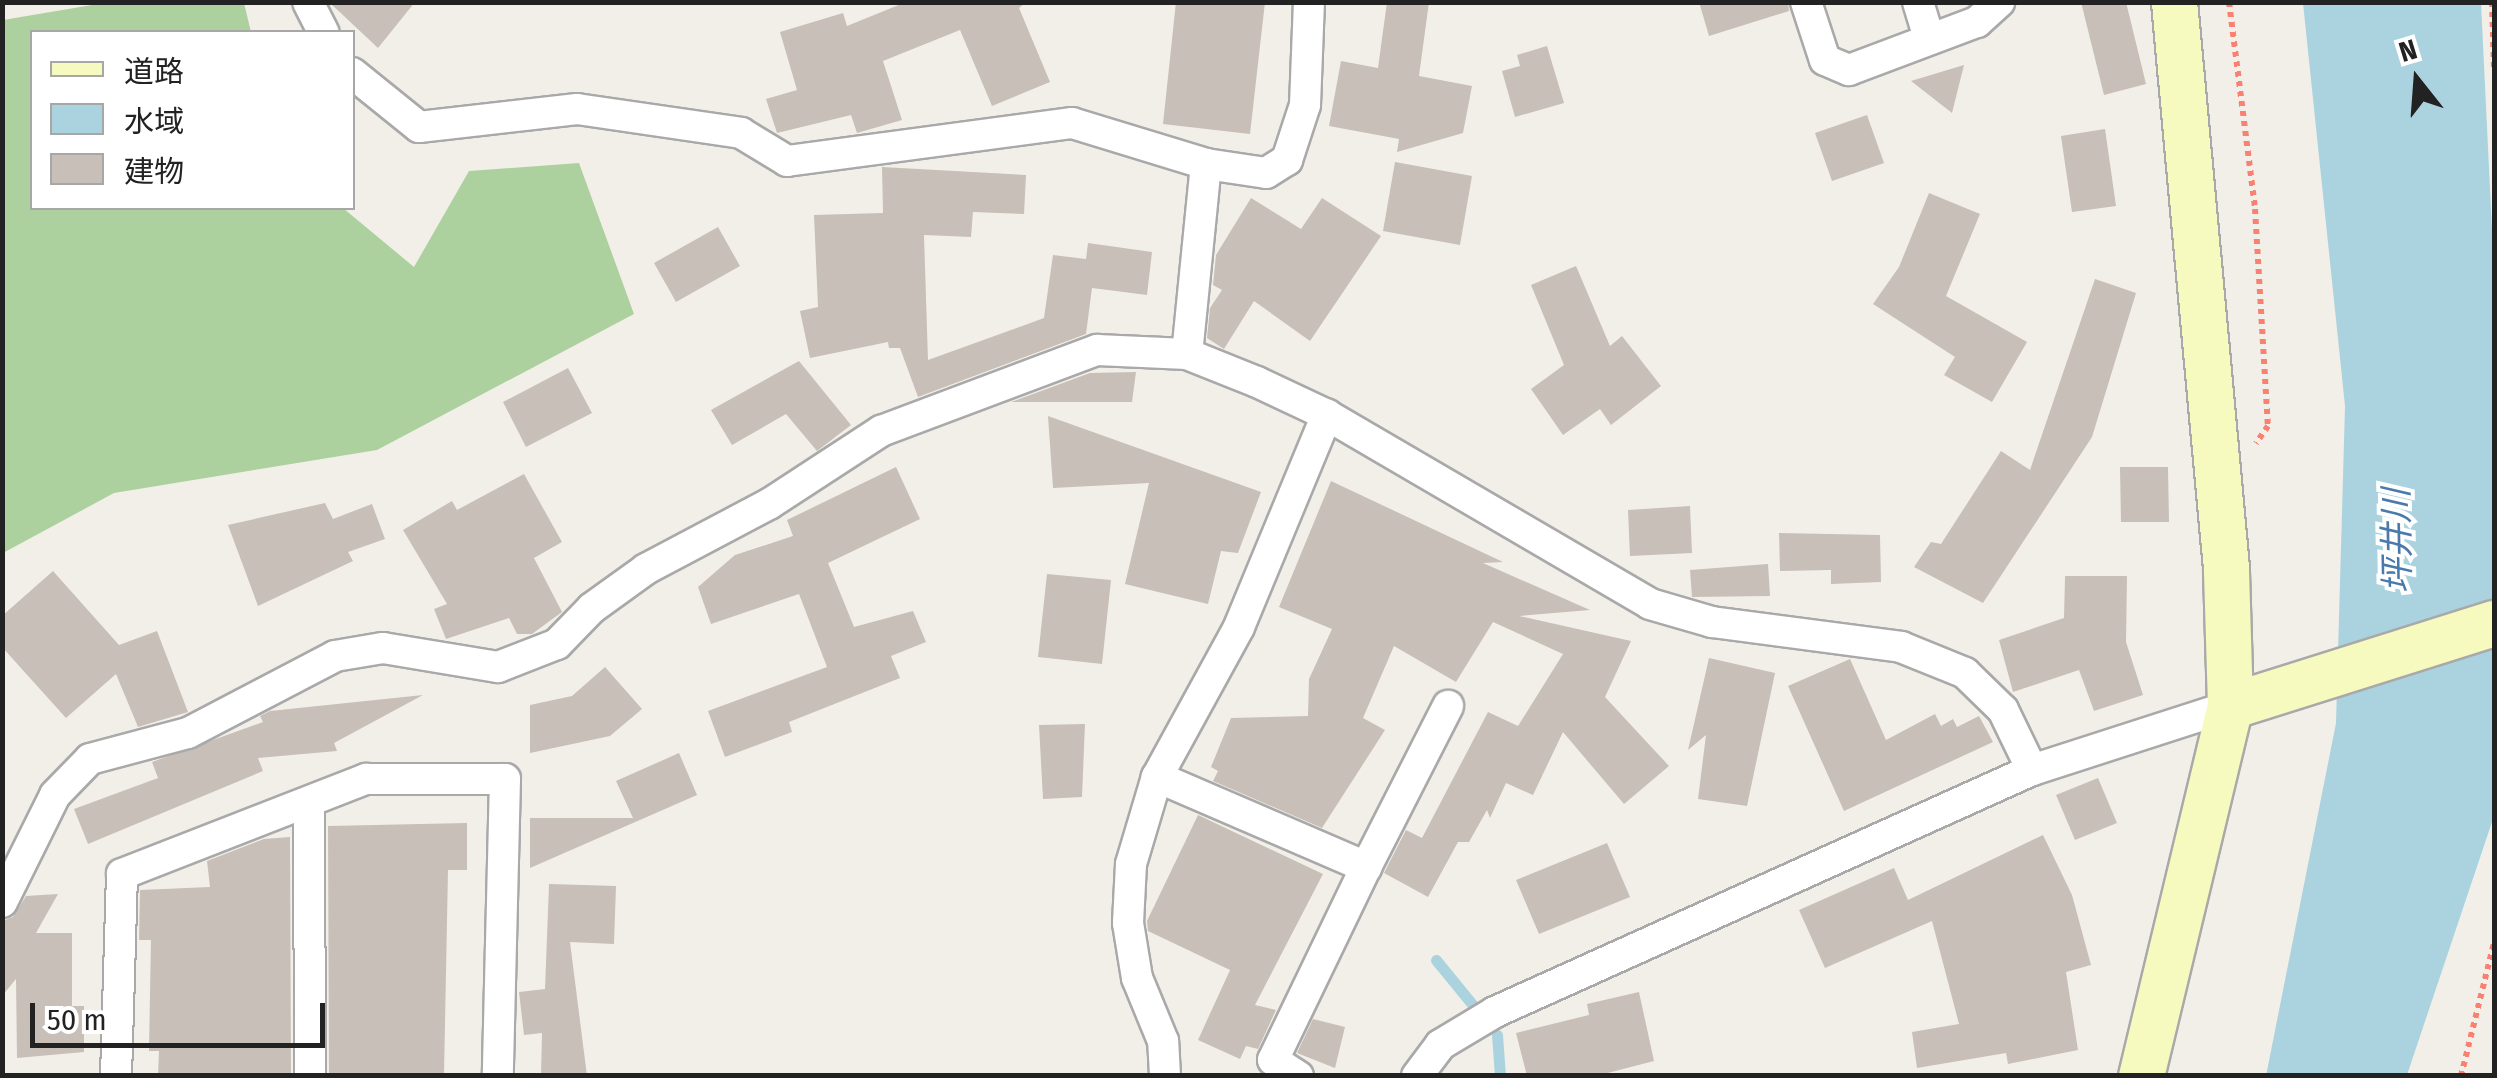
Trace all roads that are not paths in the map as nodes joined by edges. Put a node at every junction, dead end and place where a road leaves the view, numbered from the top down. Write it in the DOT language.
graph roads {
  1 [pos="308,2"];
  2 [pos="1308,2"];
  3 [pos="1806,2"];
  4 [pos="1918,2"];
  5 [pos="1999,2"];
  6 [pos="2174,2"];
  7 [pos="322,30"];
  8 [pos="1929,38"];
  9 [pos="355,75"];
  10 [pos="1206,164"];
  11 [pos="1187,354"];
  12 [pos="1327,415"];
  13 [pos="2494,624"];
  14 [pos="1448,706"];
  15 [pos="2230,706"];
  16 [pos="2032,770"];
  17 [pos="1157,777"];
  18 [pos="309,802"];
  19 [pos="1366,867"];
  20 [pos="2,902"];
  21 [pos="116,1076"];
  22 [pos="310,1076"];
  23 [pos="498,1076"];
  24 [pos="1165,1076"];
  25 [pos="1298,1076"];
  26 [pos="1417,1076"];
  27 [pos="2141,1076"];
  1 -- 7 [label="street"];
  2 -- 10 [label="street"];
  3 -- 8 [label="street"];
  4 -- 8 [label="street"];
  5 -- 8 [label="street"];
  6 -- 15 [label="street"];
  9 -- 10 [label="street"];
  10 -- 11 [label="street"];
  11 -- 12 [label="street"];
  11 -- 20 [label="street"];
  12 -- 16 [label="street"];
  12 -- 17 [label="street"];
  13 -- 15 [label="street"];
  14 -- 19 [label="street"];
  15 -- 16 [label="street"];
  15 -- 27 [label="street"];
  16 -- 26 [label="street"];
  17 -- 19 [label="street"];
  17 -- 24 [label="street"];
  18 -- 21 [label="street"];
  18 -- 22 [label="street"];
  18 -- 23 [label="street"];
  19 -- 25 [label="street"];
}
